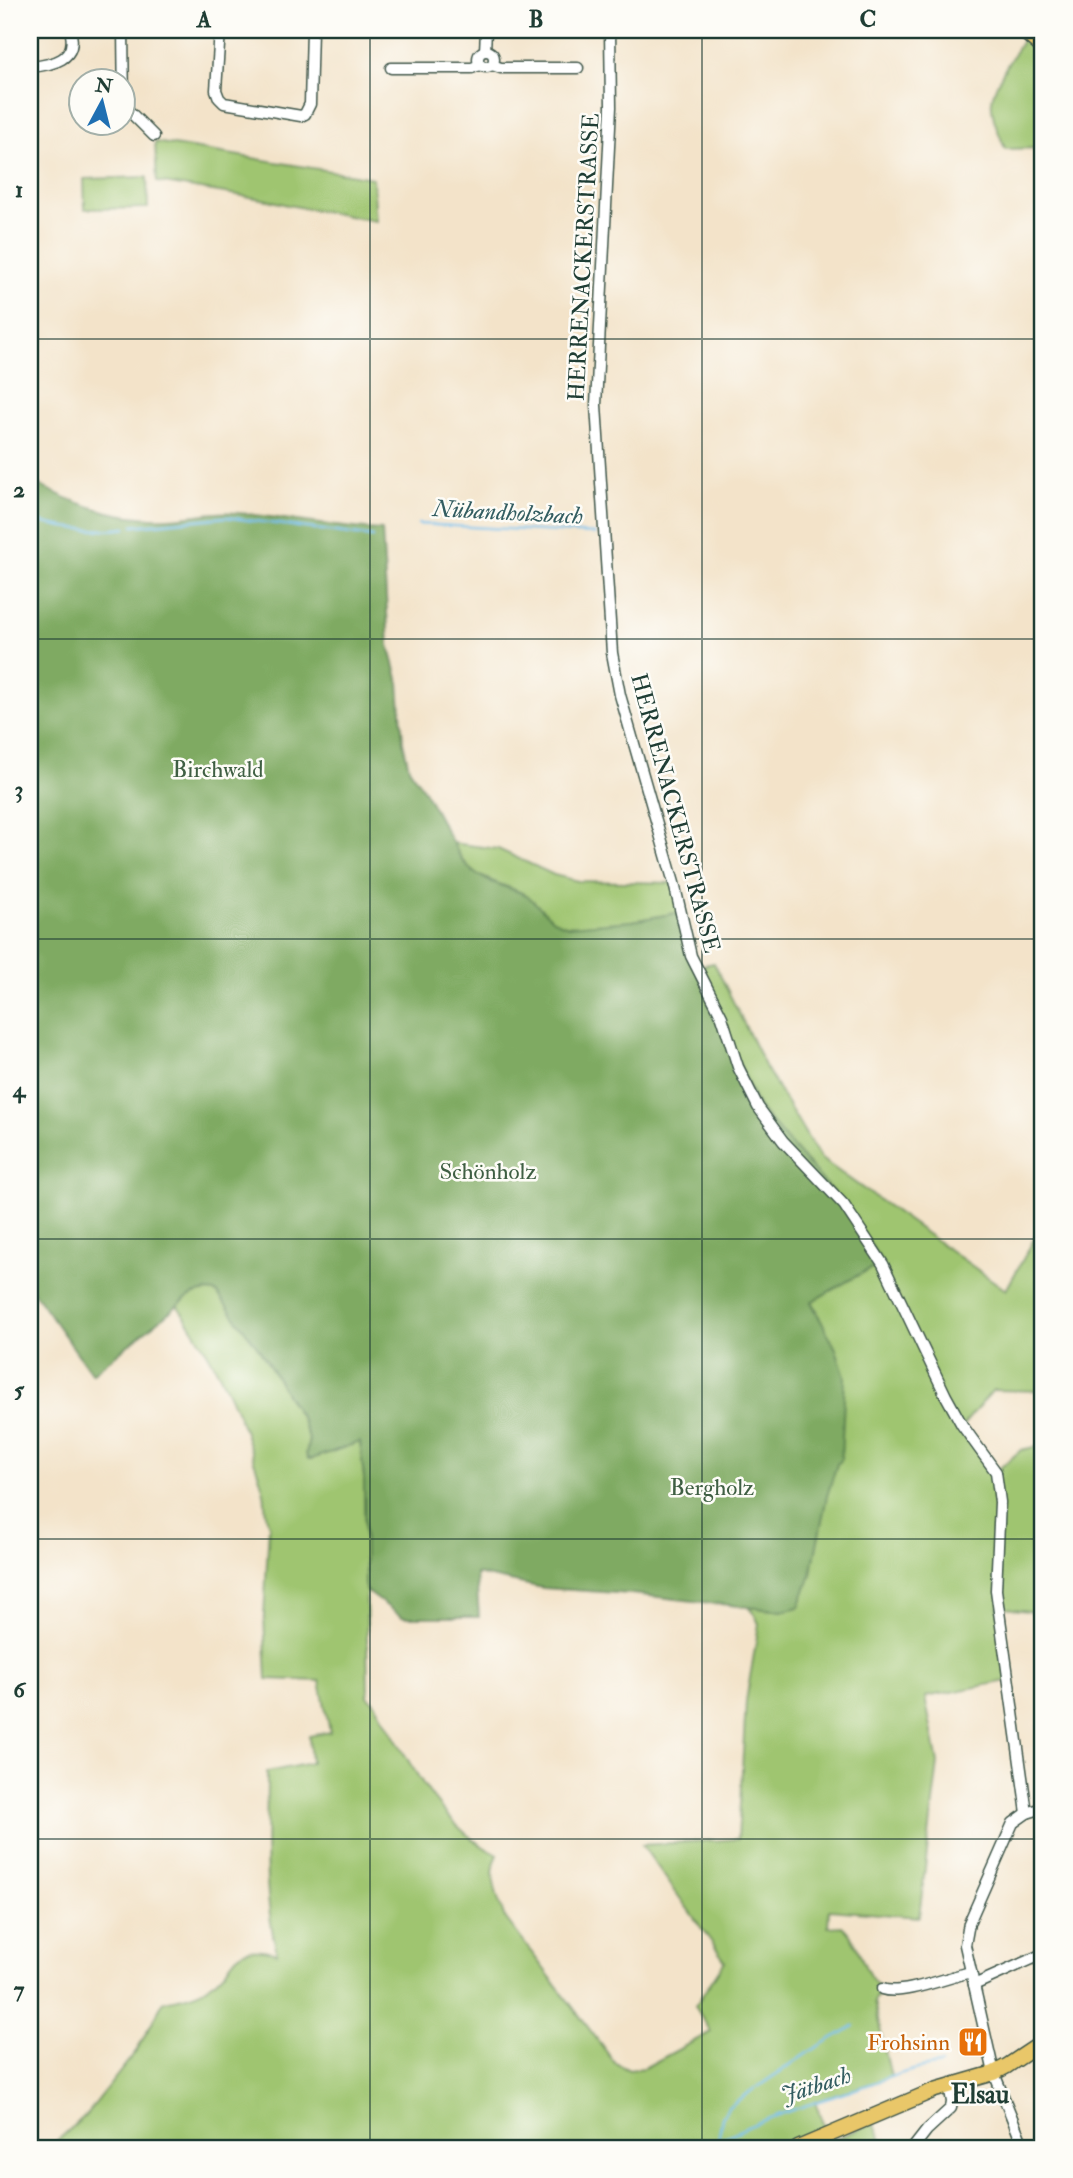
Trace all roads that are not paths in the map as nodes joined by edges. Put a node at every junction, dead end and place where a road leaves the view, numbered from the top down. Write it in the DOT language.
graph roads {
  1 [pos="70,30"];
  2 [pos="123,30"];
  3 [pos="220,30"];
  4 [pos="312,30"];
  5 [pos="486,30"];
  6 [pos="610,30"];
  7 [pos="1022,30"];
  8 [pos="1043,48"];
  9 [pos="486,65"];
  10 [pos="30,67"];
  11 [pos="391,68"];
  12 [pos="578,68"];
  13 [pos="154,136"];
  14 [pos="1043,1808"];
  15 [pos="1027,1813"];
  16 [pos="1043,1954"];
  17 [pos="971,1972"];
  18 [pos="974,1985"];
  19 [pos="882,1989"];
  20 [pos="1043,2042"];
  21 [pos="994,2073"];
  22 [pos="949,2085"];
  23 [pos="798,2148"];
  24 [pos="913,2148"];
  25 [pos="1024,2148"];
  1 -- 10 [label="street"];
  2 -- 13 [label="street"];
  3 -- 4 [label="street"];
  5 -- 9 [label="street"];
  6 -- 15 [label="street, HERRENACKERSTRASSE"];
  7 -- 8 [label="main road"];
  9 -- 11 [label="street"];
  9 -- 12 [label="street"];
  14 -- 15 [label="street"];
  15 -- 17 [label="street"];
  16 -- 18 [label="street"];
  17 -- 18 [label="street"];
  17 -- 19 [label="street"];
  18 -- 21 [label="street"];
  20 -- 21 [label="main road"];
  21 -- 22 [label="main road"];
  21 -- 25 [label="street"];
  22 -- 23 [label="main road"];
  22 -- 24 [label="street"];
}
